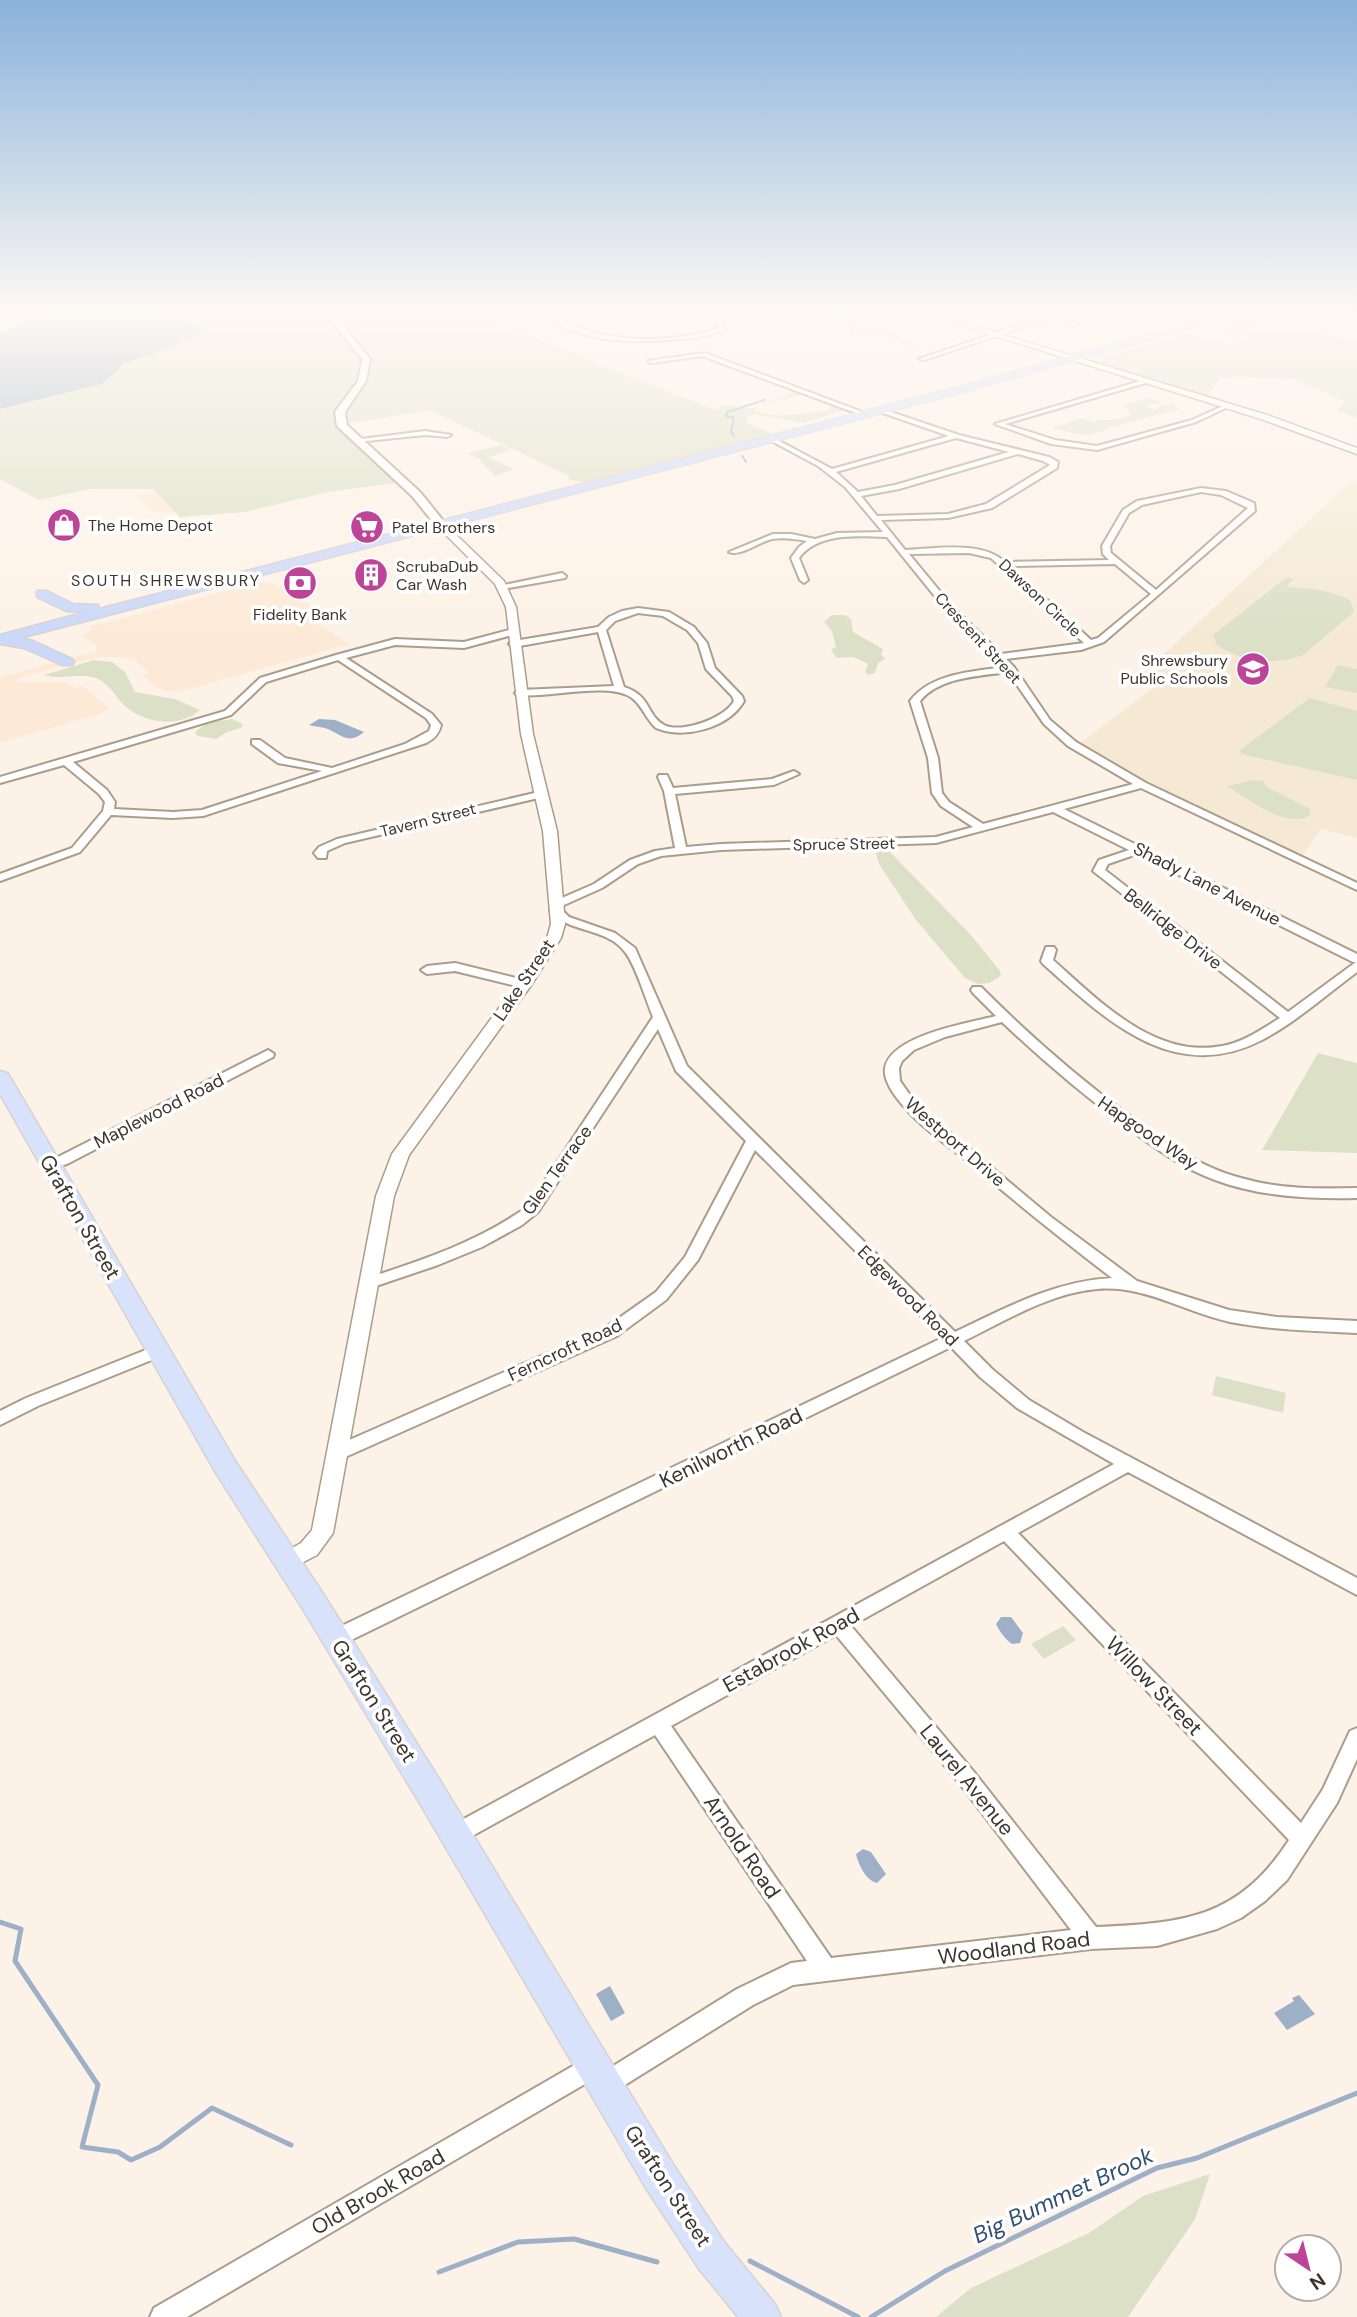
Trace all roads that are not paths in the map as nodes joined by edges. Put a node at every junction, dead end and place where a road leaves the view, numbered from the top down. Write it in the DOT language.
graph roads {
  1 [pos="340,421"];
  2 [pos="823,421"];
  3 [pos="836,421"];
  4 [pos="912,421"];
  5 [pos="1008,421"];
  6 [pos="1194,421"];
  7 [pos="1274,421"];
  8 [pos="447,435"];
  9 [pos="957,436"];
  10 [pos="770,438"];
  11 [pos="357,440"];
  12 [pos="1017,452"];
  13 [pos="1357,452"];
  14 [pos="833,471"];
  15 [pos="857,495"];
  16 [pos="876,518"];
  17 [pos="440,522"];
  18 [pos="890,535"];
  19 [pos="815,541"];
  20 [pos="733,552"];
  21 [pos="904,552"];
  22 [pos="1115,562"];
  23 [pos="1005,564"];
  24 [pos="562,576"];
  25 [pos="804,580"];
  26 [pos="503,586"];
  27 [pos="1156,594"];
  28 [pos="106,607"];
  29 [pos="54,625"];
  30 [pos="29,626"];
  31 [pos="601,629"];
  32 [pos="0,637"];
  33 [pos="514,638"];
  34 [pos="1090,644"];
  35 [pos="339,657"];
  36 [pos="1000,657"];
  37 [pos="73,660"];
  38 [pos="1010,669"];
  39 [pos="620,689"];
  40 [pos="520,693"];
  41 [pos="256,742"];
  42 [pos="66,761"];
  43 [pos="282,761"];
  44 [pos="333,770"];
  45 [pos="794,774"];
  46 [pos="663,777"];
  47 [pos="0,780"];
  48 [pos="1142,785"];
  49 [pos="277,788"];
  50 [pos="669,791"];
  51 [pos="542,794"];
  52 [pos="1057,810"];
  53 [pos="108,811"];
  54 [pos="983,829"];
  55 [pos="681,850"];
  56 [pos="1139,850"];
  57 [pos="322,856"];
  58 [pos="0,878"];
  59 [pos="1357,887"];
  60 [pos="556,910"];
  61 [pos="1050,950"];
  62 [pos="1357,959"];
  63 [pos="1357,966"];
  64 [pos="427,970"];
  65 [pos="524,984"];
  66 [pos="977,990"];
  67 [pos="1287,1017"];
  68 [pos="659,1018"];
  69 [pos="1004,1018"];
  70 [pos="268,1054"];
  71 [pos="0,1077"];
  72 [pos="753,1141"];
  73 [pos="49,1164"];
  74 [pos="1357,1193"];
  75 [pos="370,1283"];
  76 [pos="1133,1286"];
  77 [pos="1357,1327"];
  78 [pos="953,1341"];
  79 [pos="158,1351"];
  80 [pos="0,1419"];
  81 [pos="337,1453"];
  82 [pos="1127,1465"];
  83 [pos="1006,1532"];
  84 [pos="288,1561"];
  85 [pos="1357,1587"];
  86 [pos="838,1624"];
  87 [pos="336,1638"];
  88 [pos="658,1723"];
  89 [pos="1357,1737"];
  90 [pos="456,1834"];
  91 [pos="1303,1840"];
  92 [pos="1091,1938"];
  93 [pos="826,1970"];
  94 [pos="599,2076"];
  95 [pos="163,2317"];
  96 [pos="762,2317"];
  1 -- 11 [label="main road"];
  2 -- 17 [label="highway"];
  3 -- 10 [label="highway"];
  4 -- 9 [label="street"];
  5 -- 6 [label="street"];
  7 -- 13 [label="street"];
  8 -- 11 [label="street"];
  9 -- 12 [label="street"];
  9 -- 14 [label="street"];
  10 -- 14 [label="street, Crescent Street"];
  10 -- 17 [label="highway"];
  11 -- 17 [label="main road"];
  12 -- 15 [label="street"];
  12 -- 16 [label="street"];
  14 -- 15 [label="street, Crescent Street"];
  15 -- 16 [label="street, Crescent Street"];
  16 -- 18 [label="street, Crescent Street"];
  17 -- 26 [label="street"];
  17 -- 28 [label="highway"];
  17 -- 29 [label="highway"];
  18 -- 19 [label="street"];
  18 -- 21 [label="street, Crescent Street"];
  19 -- 20 [label="street"];
  19 -- 25 [label="street"];
  21 -- 23 [label="street, Dawson Circle"];
  21 -- 36 [label="street, Crescent Street"];
  22 -- 23 [label="street"];
  22 -- 27 [label="street"];
  22 -- 27 [label="street"];
  23 -- 34 [label="street, Dawson Circle"];
  24 -- 26 [label="street"];
  26 -- 33 [label="street, Lake Street"];
  27 -- 34 [label="street"];
  28 -- 30 [label="highway"];
  28 -- 30 [label="highway"];
  29 -- 32 [label="highway"];
  29 -- 37 [label="highway"];
  30 -- 32 [label="highway"];
  31 -- 33 [label="street"];
  31 -- 39 [label="street"];
  31 -- 39 [label="street"];
  32 -- 37 [label="highway"];
  33 -- 35 [label="street"];
  33 -- 40 [label="street, Lake Street"];
  34 -- 36 [label="street"];
  35 -- 42 [label="street"];
  35 -- 44 [label="street"];
  36 -- 38 [label="street, Crescent Street"];
  38 -- 48 [label="street, Crescent Street"];
  38 -- 54 [label="street"];
  39 -- 40 [label="street"];
  40 -- 51 [label="street, Lake Street"];
  41 -- 43 [label="street"];
  42 -- 47 [label="street"];
  42 -- 53 [label="street"];
  43 -- 44 [label="street"];
  43 -- 49 [label="street"];
  44 -- 49 [label="street"];
  45 -- 50 [label="street"];
  46 -- 50 [label="street"];
  48 -- 52 [label="street, Spruce Street"];
  48 -- 59 [label="street, Crescent Street"];
  49 -- 53 [label="street"];
  50 -- 55 [label="street"];
  51 -- 57 [label="street, Tavern Street"];
  51 -- 60 [label="street, Lake Street"];
  52 -- 54 [label="street, Spruce Street"];
  52 -- 56 [label="street, Shady Lane Avenue"];
  53 -- 58 [label="street"];
  54 -- 55 [label="street, Spruce Street"];
  55 -- 60 [label="street, Spruce Street"];
  56 -- 62 [label="street, Shady Lane Avenue"];
  56 -- 67 [label="street, Bellridge Drive"];
  60 -- 65 [label="street, Lake Street"];
  60 -- 68 [label="street, Edgewood Road"];
  61 -- 67 [label="street"];
  63 -- 67 [label="street"];
  64 -- 65 [label="street"];
  65 -- 75 [label="street, Lake Street"];
  66 -- 69 [label="street, Hapgood Way"];
  68 -- 72 [label="street, Edgewood Road"];
  68 -- 75 [label="street, Glen Terrace"];
  69 -- 74 [label="street, Hapgood Way"];
  69 -- 76 [label="street, Westport Drive"];
  70 -- 73 [label="street, Maplewood Road"];
  71 -- 73 [label="main road, Grafton Street"];
  72 -- 78 [label="street, Edgewood Road"];
  72 -- 81 [label="street, Ferncroft Road"];
  73 -- 79 [label="main road, Grafton Street"];
  75 -- 81 [label="street, Lake Street"];
  76 -- 77 [label="street"];
  76 -- 78 [label="street, Kenilworth Road"];
  78 -- 82 [label="street, Edgewood Road"];
  78 -- 87 [label="street, Kenilworth Road"];
  79 -- 80 [label="street"];
  79 -- 84 [label="main road, Grafton Street"];
  81 -- 84 [label="street, Lake Street"];
  82 -- 83 [label="street, Estabrook Road"];
  82 -- 85 [label="street, Edgewood Road"];
  83 -- 86 [label="street, Estabrook Road"];
  83 -- 91 [label="street, Willow Street"];
  84 -- 87 [label="main road, Grafton Street"];
  86 -- 88 [label="street, Estabrook Road"];
  86 -- 92 [label="street, Laurel Avenue"];
  87 -- 90 [label="main road, Grafton Street"];
  88 -- 90 [label="street, Estabrook Road"];
  88 -- 93 [label="street, Arnold Road"];
  89 -- 91 [label="street, Woodland Road"];
  90 -- 94 [label="main road, Grafton Street"];
  91 -- 92 [label="street, Woodland Road"];
  92 -- 93 [label="street, Woodland Road"];
  93 -- 94 [label="street, Woodland Road"];
  94 -- 95 [label="street, Old Brook Road"];
  94 -- 96 [label="main road, Grafton Street"];
}
